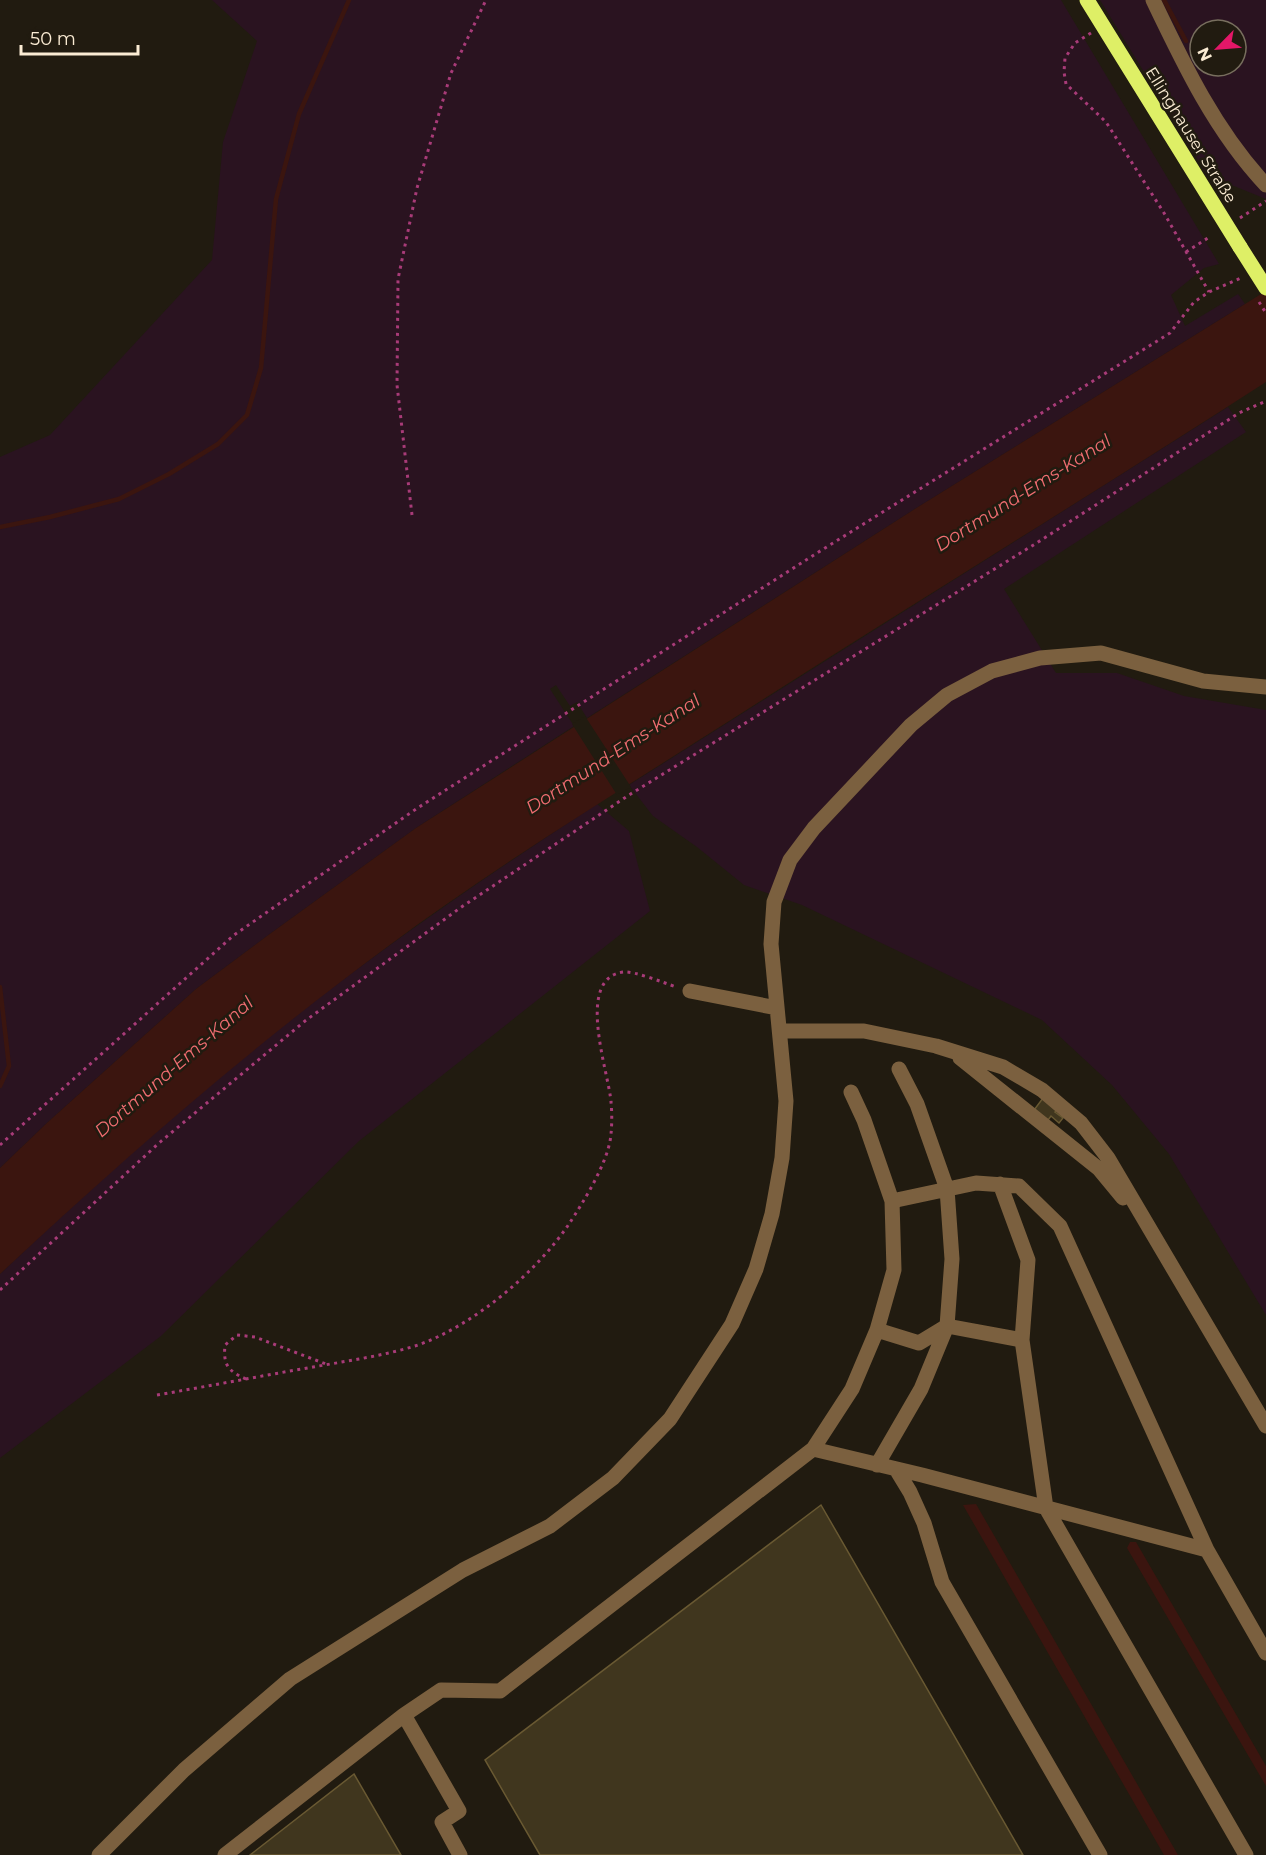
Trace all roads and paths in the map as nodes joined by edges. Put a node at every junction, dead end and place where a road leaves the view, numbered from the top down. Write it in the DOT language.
graph roads {
  1 [pos="486,0"];
  2 [pos="1087,0"];
  3 [pos="1153,0"];
  4 [pos="1103,26"];
  5 [pos="1266,185"];
  6 [pos="1265,202"];
  7 [pos="1242,217"];
  8 [pos="1211,236"];
  9 [pos="1186,252"];
  10 [pos="1250,274"];
  11 [pos="1266,288"];
  12 [pos="1209,292"];
  13 [pos="1266,401"];
  14 [pos="412,515"];
  15 [pos="1266,687"];
  16 [pos="690,991"];
  17 [pos="777,1008"];
  18 [pos="780,1031"];
  19 [pos="936,1046"];
  20 [pos="899,1068"];
  21 [pos="851,1092"];
  22 [pos="0,1145"];
  23 [pos="1000,1184"];
  24 [pos="947,1189"];
  25 [pos="892,1201"];
  26 [pos="1151,1230"];
  27 [pos="0,1290"];
  28 [pos="947,1326"];
  29 [pos="877,1330"];
  30 [pos="1022,1340"];
  31 [pos="328,1364"];
  32 [pos="247,1379"];
  33 [pos="156,1395"];
  34 [pos="1266,1426"];
  35 [pos="813,1449"];
  36 [pos="877,1465"];
  37 [pos="896,1469"];
  38 [pos="1046,1508"];
  39 [pos="1207,1550"];
  40 [pos="1266,1653"];
  41 [pos="404,1715"];
  42 [pos="99,1855"];
  43 [pos="225,1855"];
  44 [pos="460,1855"];
  45 [pos="1100,1855"];
  46 [pos="1246,1855"];
  1 -- 14 [label="path"];
  2 -- 4 [label="main road, Ellinghauser Straße"];
  3 -- 5 [label="lane"];
  4 -- 9 [label="path"];
  4 -- 11 [label="main road, Ellinghauser Straße, bridge"];
  6 -- 7 [label="path"];
  8 -- 9 [label="path"];
  9 -- 12 [label="path"];
  10 -- 12 [label="path"];
  12 -- 22 [label="path"];
  13 -- 27 [label="path"];
  15 -- 17 [label="lane"];
  16 -- 17 [label="lane"];
  16 -- 31 [label="path"];
  17 -- 18 [label="lane"];
  18 -- 19 [label="lane"];
  18 -- 42 [label="lane"];
  19 -- 26 [label="lane"];
  19 -- 26 [label="lane"];
  20 -- 24 [label="lane"];
  21 -- 25 [label="lane"];
  23 -- 24 [label="lane"];
  23 -- 30 [label="lane"];
  23 -- 39 [label="lane"];
  24 -- 25 [label="lane"];
  24 -- 28 [label="lane"];
  25 -- 29 [label="lane"];
  26 -- 34 [label="lane"];
  28 -- 29 [label="lane"];
  28 -- 30 [label="lane"];
  28 -- 36 [label="lane"];
  29 -- 35 [label="lane"];
  30 -- 38 [label="lane"];
  31 -- 32 [label="path"];
  31 -- 32 [label="path"];
  32 -- 33 [label="path"];
  35 -- 36 [label="lane"];
  35 -- 41 [label="lane"];
  36 -- 37 [label="lane"];
  37 -- 38 [label="lane"];
  37 -- 45 [label="lane"];
  38 -- 39 [label="lane"];
  38 -- 46 [label="lane"];
  39 -- 40 [label="lane"];
  41 -- 43 [label="lane"];
  41 -- 44 [label="lane"];
}
